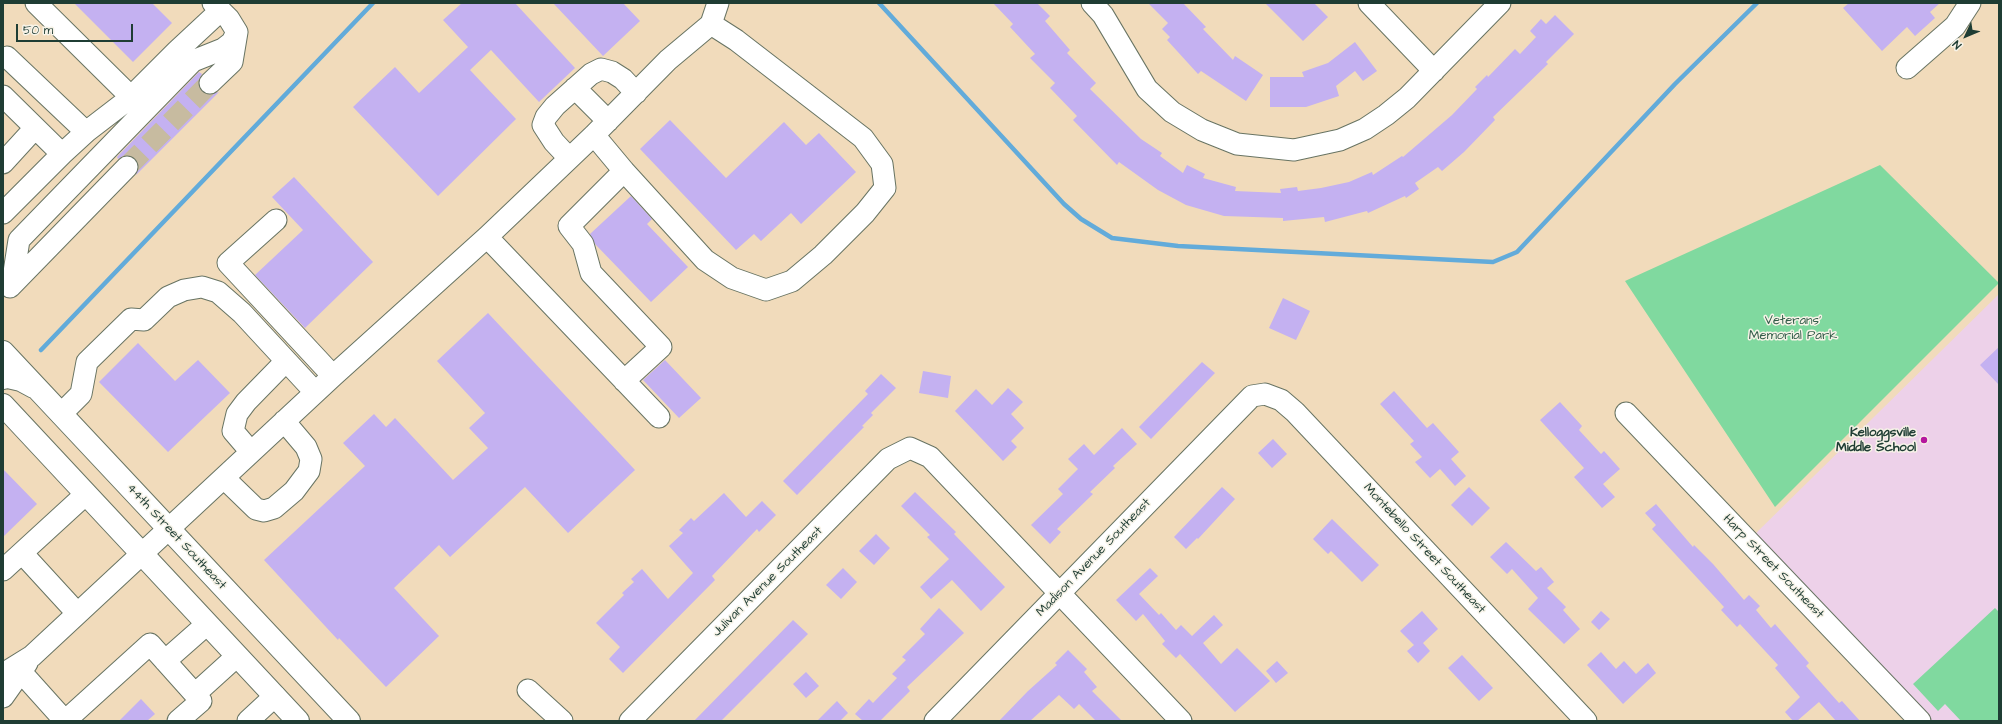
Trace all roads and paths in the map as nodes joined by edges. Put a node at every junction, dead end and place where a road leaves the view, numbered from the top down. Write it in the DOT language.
graph roads {
  1 [pos="36,3"];
  2 [pos="718,3"];
  3 [pos="1092,3"];
  4 [pos="1369,3"];
  5 [pos="1500,3"];
  6 [pos="1970,3"];
  7 [pos="217,7"];
  8 [pos="711,24"];
  9 [pos="237,32"];
  10 [pos="4,57"];
  11 [pos="1907,68"];
  12 [pos="1434,71"];
  13 [pos="210,83"];
  14 [pos="574,88"];
  15 [pos="636,93"];
  16 [pos="3,96"];
  17 [pos="131,97"];
  18 [pos="35,128"];
  19 [pos="601,128"];
  20 [pos="86,132"];
  21 [pos="62,154"];
  22 [pos="569,158"];
  23 [pos="3,162"];
  24 [pos="127,167"];
  25 [pos="624,171"];
  26 [pos="3,213"];
  27 [pos="276,220"];
  28 [pos="487,237"];
  29 [pos="7,289"];
  30 [pos="3,352"];
  31 [pos="286,361"];
  32 [pos="333,376"];
  33 [pos="3,378"];
  34 [pos="624,381"];
  35 [pos="38,390"];
  36 [pos="315,392"];
  37 [pos="1252,396"];
  38 [pos="3,406"];
  39 [pos="61,414"];
  40 [pos="1626,414"];
  41 [pos="659,417"];
  42 [pos="284,421"];
  43 [pos="251,452"];
  44 [pos="224,478"];
  45 [pos="86,494"];
  46 [pos="168,528"];
  47 [pos="22,553"];
  48 [pos="141,553"];
  49 [pos="3,570"];
  50 [pos="1060,593"];
  51 [pos="77,613"];
  52 [pos="207,624"];
  53 [pos="237,656"];
  54 [pos="165,661"];
  55 [pos="19,667"];
  56 [pos="528,690"];
  57 [pos="275,696"];
  58 [pos="3,697"];
  59 [pos="198,697"];
  60 [pos="65,721"];
  61 [pos="178,721"];
  62 [pos="248,721"];
  63 [pos="298,721"];
  64 [pos="349,721"];
  65 [pos="562,721"];
  66 [pos="630,721"];
  67 [pos="936,721"];
  68 [pos="1181,721"];
  69 [pos="1586,721"];
  70 [pos="1920,721"];
  1 -- 17 [label="street"];
  2 -- 8 [label="street"];
  3 -- 12 [label="street"];
  4 -- 12 [label="street"];
  5 -- 12 [label="street"];
  6 -- 11 [label="street"];
  7 -- 9 [label="street"];
  7 -- 17 [label="street"];
  8 -- 15 [label="street"];
  8 -- 25 [label="street"];
  9 -- 13 [label="street"];
  9 -- 29 [label="street"];
  10 -- 20 [label="street"];
  14 -- 15 [label="street"];
  14 -- 19 [label="street"];
  14 -- 22 [label="street"];
  15 -- 19 [label="street"];
  16 -- 18 [label="street"];
  17 -- 20 [label="street"];
  18 -- 21 [label="street"];
  18 -- 23 [label="street"];
  19 -- 22 [label="street"];
  19 -- 25 [label="street"];
  20 -- 21 [label="street"];
  21 -- 26 [label="street"];
  22 -- 28 [label="street"];
  24 -- 29 [label="street"];
  25 -- 34 [label="street"];
  27 -- 32 [label="street"];
  28 -- 32 [label="street"];
  28 -- 34 [label="street"];
  30 -- 35 [label="main road, 44th Street Southeast"];
  31 -- 36 [label="street"];
  31 -- 39 [label="street"];
  31 -- 43 [label="street"];
  32 -- 36 [label="street"];
  33 -- 35 [label="main road"];
  34 -- 41 [label="street"];
  35 -- 39 [label="main road, 44th Street Southeast"];
  36 -- 42 [label="street"];
  37 -- 50 [label="street, Madison Avenue Southeast"];
  37 -- 69 [label="street, Montebello Street Southeast"];
  38 -- 45 [label="main road"];
  39 -- 46 [label="main road, 44th Street Southeast"];
  40 -- 70 [label="street, Harp Street Southeast"];
  42 -- 43 [label="street"];
  42 -- 44 [label="street"];
  43 -- 44 [label="street"];
  44 -- 46 [label="street"];
  45 -- 47 [label="street"];
  45 -- 48 [label="main road"];
  46 -- 48 [label="street"];
  46 -- 64 [label="main road, 44th Street Southeast"];
  47 -- 49 [label="street"];
  47 -- 51 [label="street"];
  48 -- 51 [label="street"];
  48 -- 52 [label="main road"];
  50 -- 66 [label="street, Julivan Avenue Southeast"];
  50 -- 67 [label="street, Madison Avenue Southeast"];
  50 -- 68 [label="street"];
  51 -- 55 [label="street"];
  52 -- 53 [label="main road"];
  52 -- 54 [label="street"];
  53 -- 57 [label="main road"];
  53 -- 59 [label="street"];
  54 -- 59 [label="street"];
  54 -- 60 [label="street"];
  55 -- 58 [label="street"];
  55 -- 60 [label="street"];
  56 -- 65 [label="street"];
  57 -- 62 [label="street"];
  57 -- 63 [label="main road"];
  59 -- 61 [label="street"];
}
